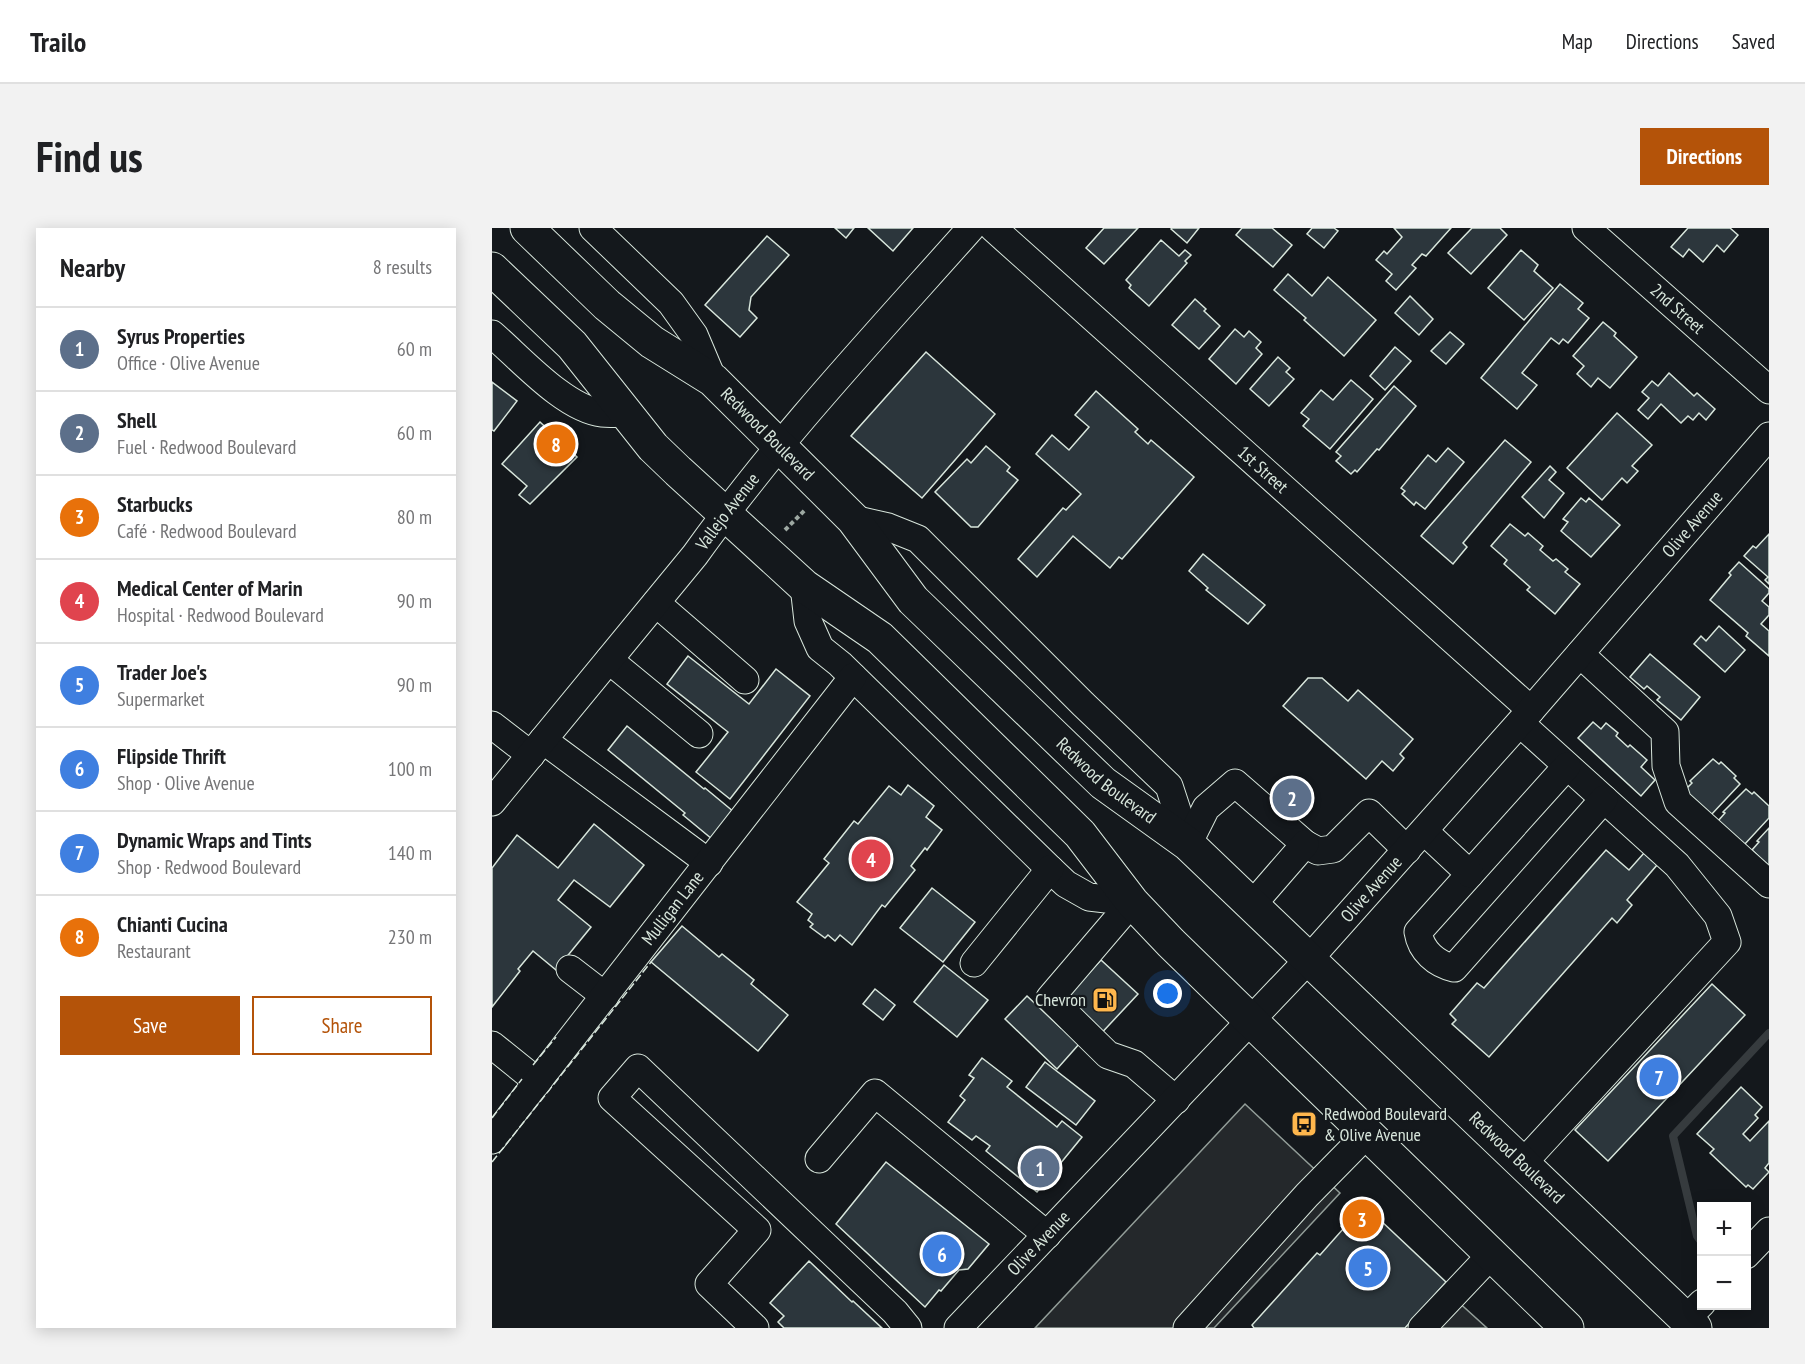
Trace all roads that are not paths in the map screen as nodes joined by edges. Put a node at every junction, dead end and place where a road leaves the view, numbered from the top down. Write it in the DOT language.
graph roads {
  1 [pos="527,228"];
  2 [pos="593,228"];
  3 [pos="971,228"];
  4 [pos="993,228"];
  5 [pos="1586,228"];
  6 [pos="492,268"];
  7 [pos="492,333"];
  8 [pos="713,380"];
  9 [pos="1769,390"];
  10 [pos="626,413"];
  11 [pos="1769,436"];
  12 [pos="778,447"];
  13 [pos="725,514"];
  14 [pos="853,519"];
  15 [pos="804,586"];
  16 [pos="656,603"];
  17 [pos="1580,654"];
  18 [pos="609,660"];
  19 [pos="853,677"];
  20 [pos="745,680"];
  21 [pos="1525,717"];
  22 [pos="492,725"];
  23 [pos="699,734"];
  24 [pos="537,747"];
  25 [pos="1567,766"];
  26 [pos="1604,799"];
  27 [pos="492,802"];
  28 [pos="1415,840"];
  29 [pos="1188,844"];
  30 [pos="1305,844"];
  31 [pos="709,863"];
  32 [pos="1050,869"];
  33 [pos="1470,874"];
  34 [pos="1769,884"];
  35 [pos="1132,902"];
  36 [pos="1252,905"];
  37 [pos="1309,959"];
  38 [pos="974,963"];
  39 [pos="570,969"];
  40 [pos="605,996"];
  41 [pos="1252,1021"];
  42 [pos="492,1045"];
  43 [pos="538,1082"];
  44 [pos="1176,1100"];
  45 [pos="1366,1134"];
  46 [pos="492,1140"];
  47 [pos="819,1159"];
  48 [pos="1523,1163"];
  49 [pos="1769,1231"];
  50 [pos="1047,1235"];
  51 [pos="1751,1250"];
  52 [pos="1491,1255"];
  53 [pos="1694,1317"];
  54 [pos="755,1328"];
  55 [pos="908,1328"];
  56 [pos="958,1328"];
  57 [pos="1187,1328"];
  58 [pos="1422,1328"];
  59 [pos="1567,1328"];
  1 -- 8 [label="main road, Redwood Boulevard"];
  2 -- 8 [label="street"];
  3 -- 12 [label="street, Vallejo Avenue"];
  4 -- 21 [label="street, 1st Street"];
  5 -- 9 [label="street, 2nd Street"];
  6 -- 10 [label="main road"];
  7 -- 10 [label="street"];
  8 -- 12 [label="main road, Redwood Boulevard"];
  10 -- 13 [label="main road"];
  11 -- 17 [label="street, Olive Avenue"];
  12 -- 13 [label="street, Vallejo Avenue"];
  12 -- 14 [label="main road, Redwood Boulevard"];
  13 -- 15 [label="main road"];
  13 -- 16 [label="street, Vallejo Avenue"];
  14 -- 29 [label="main road, Redwood Boulevard"];
  14 -- 29 [label="street"];
  15 -- 19 [label="street"];
  15 -- 35 [label="main road"];
  16 -- 18 [label="street, Vallejo Avenue"];
  16 -- 20 [label="street"];
  17 -- 21 [label="street, Olive Avenue"];
  17 -- 34 [label="street"];
  18 -- 23 [label="street"];
  18 -- 24 [label="street, Vallejo Avenue"];
  19 -- 31 [label="street, Mulligan Lane"];
  19 -- 32 [label="street"];
  21 -- 25 [label="street, 1st Street"];
  21 -- 28 [label="street, Olive Avenue"];
  22 -- 24 [label="street"];
  24 -- 27 [label="street, Vallejo Avenue"];
  24 -- 31 [label="street"];
  25 -- 26 [label="street, 1st Street"];
  25 -- 33 [label="street"];
  26 -- 33 [label="street"];
  26 -- 48 [label="street, 1st Street"];
  28 -- 30 [label="street"];
  28 -- 33 [label="street"];
  28 -- 37 [label="street, Olive Avenue"];
  29 -- 30 [label="street"];
  29 -- 36 [label="main road, Redwood Boulevard"];
  30 -- 36 [label="street"];
  31 -- 40 [label="street, Mulligan Lane"];
  32 -- 35 [label="street"];
  32 -- 38 [label="street"];
  35 -- 41 [label="main road"];
  35 -- 44 [label="street"];
  36 -- 37 [label="main road, Redwood Boulevard"];
  37 -- 41 [label="street, Olive Avenue"];
  37 -- 48 [label="main road, Redwood Boulevard"];
  39 -- 40 [label="street"];
  40 -- 43 [label="street, Mulligan Lane"];
  41 -- 44 [label="street, Olive Avenue"];
  41 -- 45 [label="main road"];
  42 -- 43 [label="street"];
  43 -- 46 [label="street, Mulligan Lane"];
  44 -- 50 [label="street, Olive Avenue"];
  45 -- 52 [label="main road"];
  45 -- 57 [label="street"];
  47 -- 50 [label="street"];
  48 -- 53 [label="main road, Redwood Boulevard"];
  49 -- 51 [label="street"];
  50 -- 56 [label="street, Olive Avenue"];
  52 -- 58 [label="street"];
  52 -- 59 [label="main road"];
  54 -- 55 [label="street"];
}
